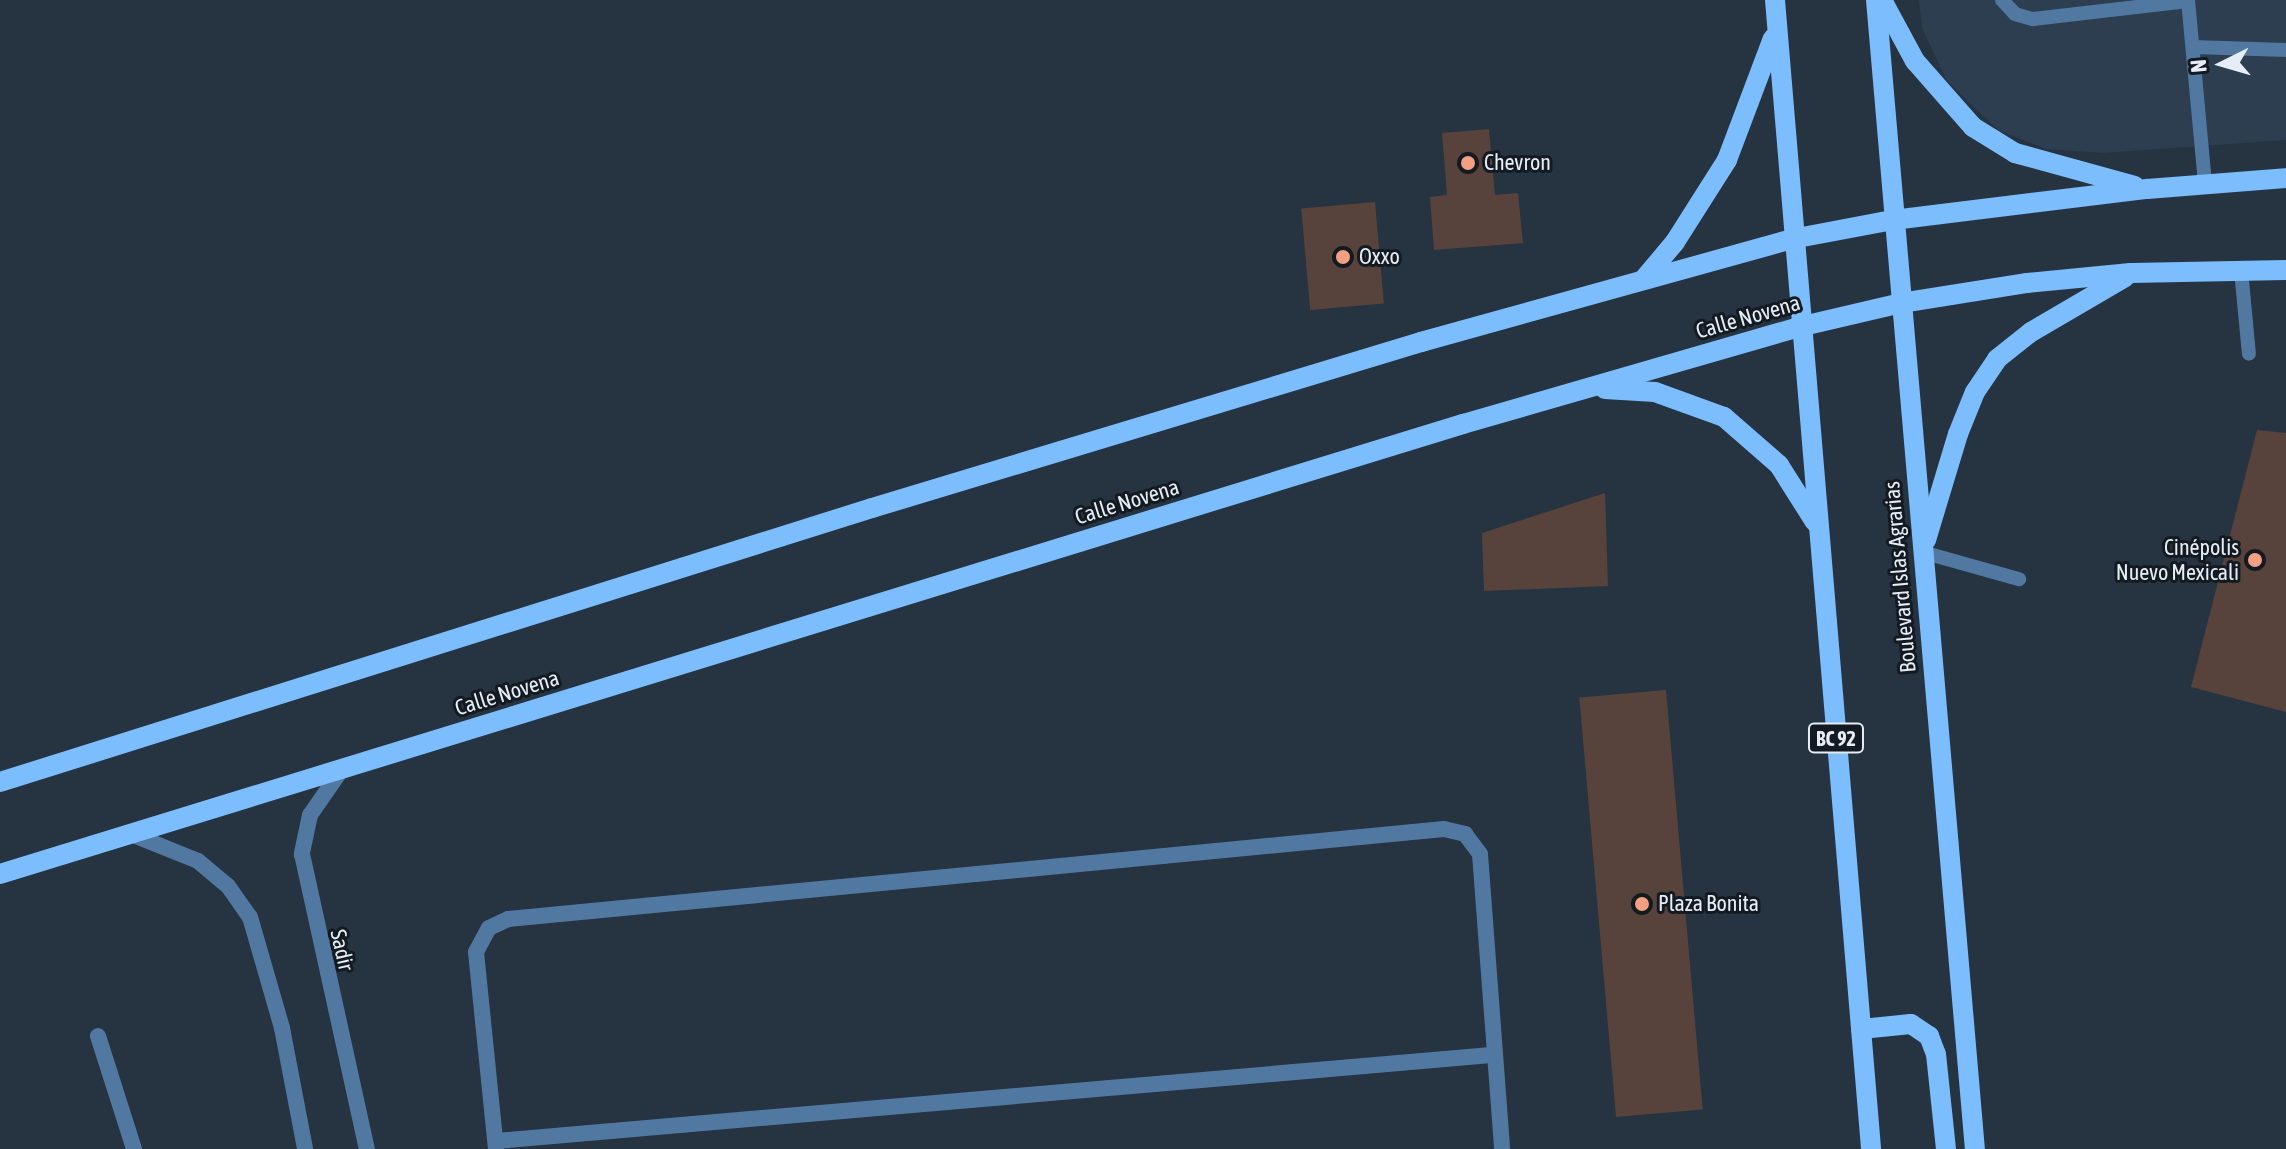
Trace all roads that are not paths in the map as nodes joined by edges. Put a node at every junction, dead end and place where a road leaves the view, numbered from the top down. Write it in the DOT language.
graph roads {
  1 [pos="1775,0"];
  2 [pos="1879,0"];
  3 [pos="2002,0"];
  4 [pos="2188,0"];
  5 [pos="2090,6"];
  6 [pos="1777,23"];
  7 [pos="2193,47"];
  8 [pos="2286,50"];
  9 [pos="2286,178"];
  10 [pos="2205,182"];
  11 [pos="2147,189"];
  12 [pos="1893,220"];
  13 [pos="1792,239"];
  14 [pos="2241,270"];
  15 [pos="2286,270"];
  16 [pos="2131,273"];
  17 [pos="1644,279"];
  18 [pos="1901,303"];
  19 [pos="1803,326"];
  20 [pos="2249,354"];
  21 [pos="1581,390"];
  22 [pos="1819,529"];
  23 [pos="1922,552"];
  24 [pos="2019,579"];
  25 [pos="342,769"];
  26 [pos="0,782"];
  27 [pos="131,834"];
  28 [pos="0,874"];
  29 [pos="1861,1029"];
  30 [pos="98,1036"];
  31 [pos="1491,1055"];
  32 [pos="496,1145"];
  33 [pos="134,1149"];
  34 [pos="305,1149"];
  35 [pos="367,1149"];
  36 [pos="1502,1149"];
  37 [pos="1871,1149"];
  38 [pos="1946,1149"];
  39 [pos="1975,1149"];
  1 -- 6 [label="main road, BC 92"];
  2 -- 11 [label="main road"];
  2 -- 12 [label="main road, Boulevard Islas Agrarias"];
  3 -- 5 [label="lane"];
  4 -- 5 [label="lane"];
  4 -- 7 [label="lane"];
  6 -- 13 [label="main road, BC 92"];
  6 -- 17 [label="main road"];
  7 -- 8 [label="lane"];
  7 -- 10 [label="lane"];
  9 -- 10 [label="main road"];
  10 -- 11 [label="main road"];
  11 -- 12 [label="main road"];
  12 -- 13 [label="main road"];
  12 -- 18 [label="main road, Boulevard Islas Agrarias"];
  13 -- 17 [label="main road"];
  13 -- 19 [label="main road, BC 92"];
  14 -- 15 [label="main road, Calle Novena"];
  14 -- 16 [label="main road, Calle Novena"];
  14 -- 20 [label="lane"];
  16 -- 18 [label="main road, Calle Novena"];
  16 -- 23 [label="main road"];
  17 -- 26 [label="main road"];
  18 -- 19 [label="main road, Calle Novena"];
  18 -- 23 [label="main road, Boulevard Islas Agrarias"];
  19 -- 21 [label="main road, Calle Novena"];
  19 -- 22 [label="main road, BC 92"];
  21 -- 22 [label="main road"];
  21 -- 25 [label="main road, Calle Novena"];
  22 -- 29 [label="main road, BC 92"];
  23 -- 24 [label="lane"];
  23 -- 39 [label="main road, Boulevard Islas Agrarias"];
  25 -- 27 [label="main road, Calle Novena"];
  25 -- 35 [label="street, Sadir"];
  27 -- 28 [label="main road, Calle Novena"];
  27 -- 34 [label="street"];
  29 -- 37 [label="main road, BC 92"];
  29 -- 38 [label="main road"];
  30 -- 33 [label="street"];
  31 -- 32 [label="street"];
  31 -- 32 [label="street"];
  31 -- 36 [label="street"];
}
